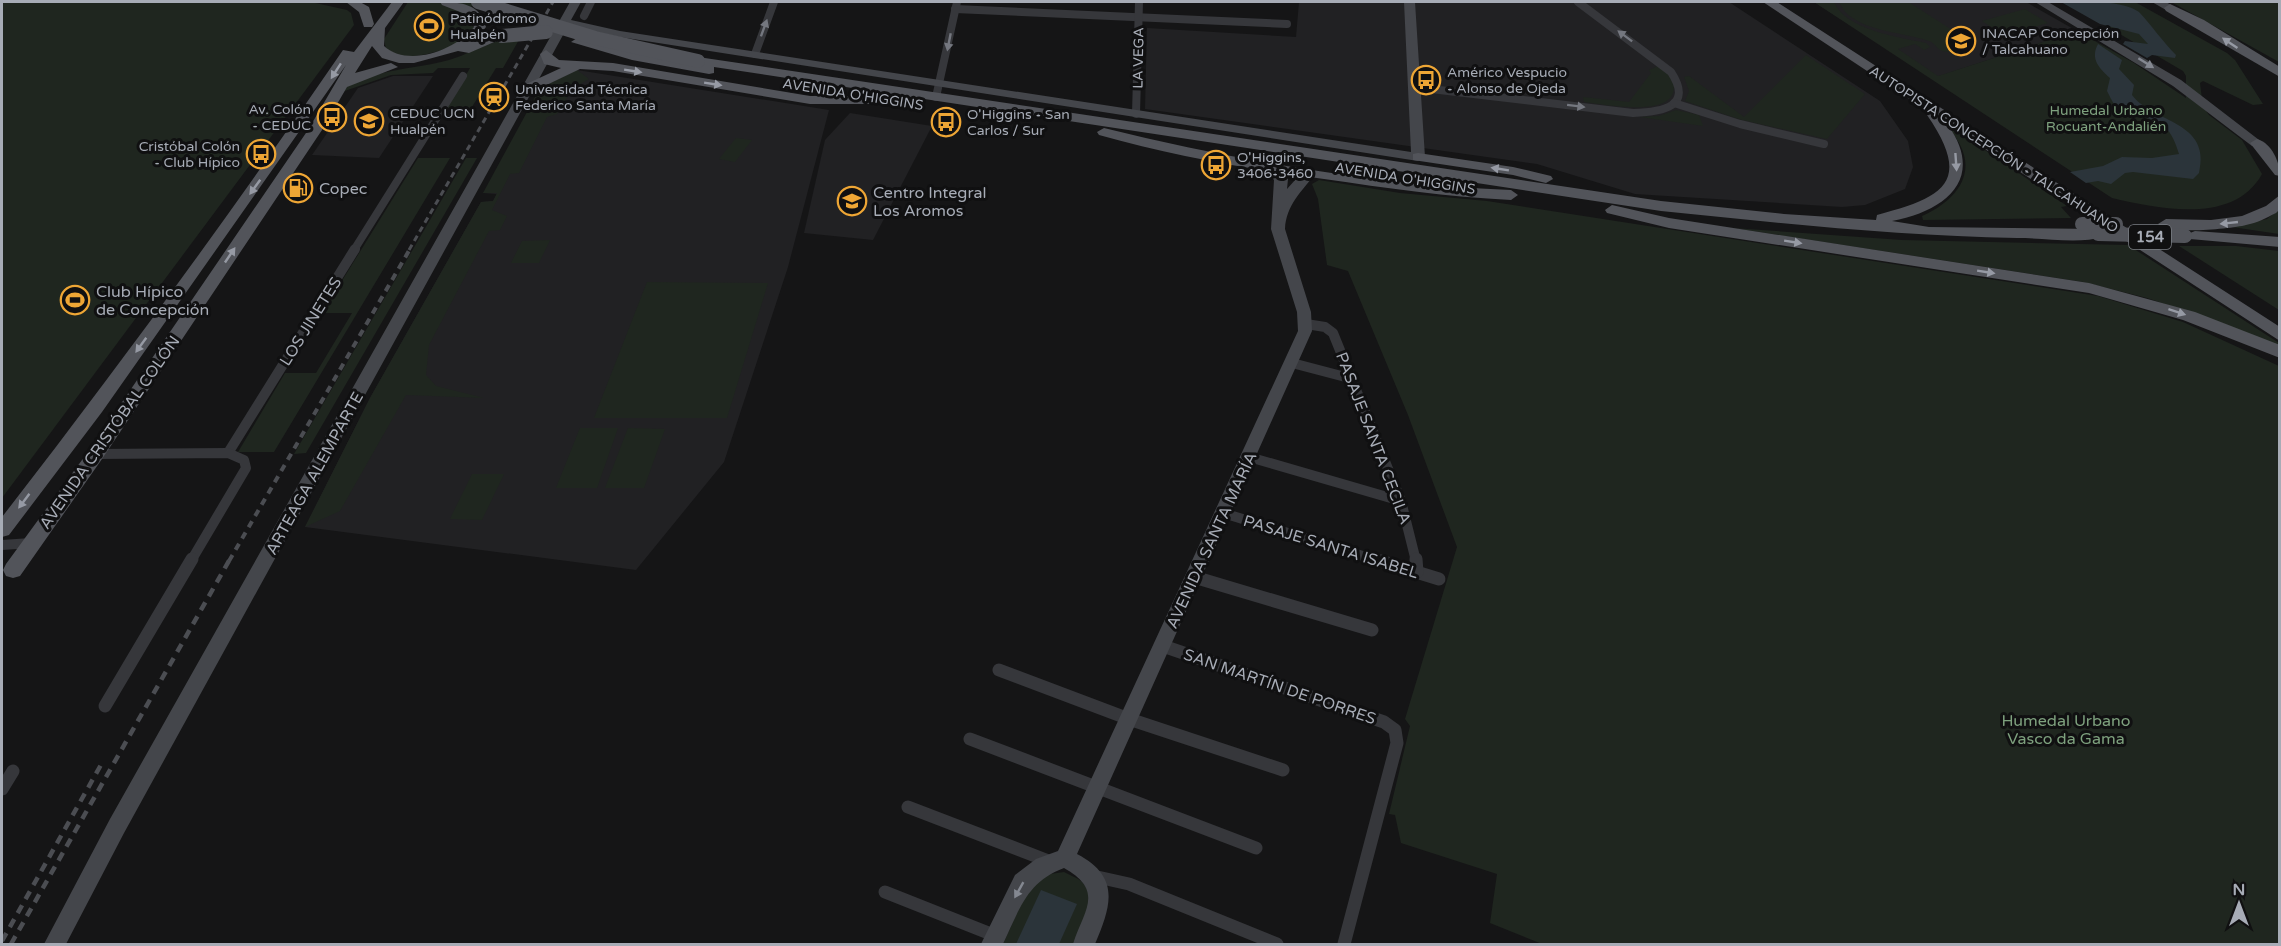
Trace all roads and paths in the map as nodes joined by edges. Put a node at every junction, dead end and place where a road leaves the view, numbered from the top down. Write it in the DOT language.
graph roads {
  1 [pos="352,2"];
  2 [pos="384,2"];
  3 [pos="398,2"];
  4 [pos="446,2"];
  5 [pos="478,2"];
  6 [pos="575,2"];
  7 [pos="591,2"];
  8 [pos="774,2"];
  9 [pos="1139,2"];
  10 [pos="1410,2"];
  11 [pos="1578,2"];
  12 [pos="1769,2"];
  13 [pos="1785,2"];
  14 [pos="2041,2"];
  15 [pos="2158,2"];
  16 [pos="956,5"];
  17 [pos="463,6"];
  18 [pos="2170,8"];
  19 [pos="584,16"];
  20 [pos="1138,16"];
  21 [pos="564,21"];
  22 [pos="1287,24"];
  23 [pos="546,32"];
  24 [pos="366,36"];
  25 [pos="546,54"];
  26 [pos="755,54"];
  27 [pos="697,64"];
  28 [pos="585,66"];
  29 [pos="391,67"];
  30 [pos="2280,73"];
  31 [pos="463,76"];
  32 [pos="941,83"];
  33 [pos="343,84"];
  34 [pos="1414,87"];
  35 [pos="527,89"];
  36 [pos="936,97"];
  37 [pos="1915,97"];
  38 [pos="890,100"];
  39 [pos="1674,103"];
  40 [pos="1136,114"];
  41 [pos="1104,132"];
  42 [pos="1824,144"];
  43 [pos="2257,144"];
  44 [pos="1418,157"];
  45 [pos="1272,168"];
  46 [pos="2280,172"];
  47 [pos="1309,173"];
  48 [pos="1511,195"];
  49 [pos="2280,199"];
  50 [pos="1629,201"];
  51 [pos="1612,210"];
  52 [pos="1279,215"];
  53 [pos="1830,222"];
  54 [pos="1929,232"];
  55 [pos="2030,233"];
  56 [pos="2280,242"];
  57 [pos="2280,321"];
  58 [pos="1306,324"];
  59 [pos="2280,335"];
  60 [pos="2280,352"];
  61 [pos="1292,363"];
  62 [pos="1353,379"];
  63 [pos="228,453"];
  64 [pos="96,454"];
  65 [pos="1249,457"];
  66 [pos="1401,501"];
  67 [pos="1223,513"];
  68 [pos="2,530"];
  69 [pos="32,543"];
  70 [pos="2,545"];
  71 [pos="11,565"];
  72 [pos="1418,573"];
  73 [pos="1194,577"];
  74 [pos="1439,579"];
  75 [pos="1372,630"];
  76 [pos="1163,646"];
  77 [pos="999,670"];
  78 [pos="105,706"];
  79 [pos="1129,719"];
  80 [pos="970,739"];
  81 [pos="1283,770"];
  82 [pos="13,771"];
  83 [pos="1098,787"];
  84 [pos="2,789"];
  85 [pos="908,807"];
  86 [pos="1256,848"];
  87 [pos="1058,860"];
  88 [pos="1093,876"];
  89 [pos="885,892"];
  90 [pos="994,940"];
  91 [pos="55,945"];
  92 [pos="1084,945"];
  93 [pos="1277,945"];
  94 [pos="1344,945"];
  1 -- 24 [label="main road"];
  2 -- 24 [label="main road, AVENIDA CRISTÓBAL COLÓN"];
  3 -- 24 [label="main road, AVENIDA CRISTÓBAL COLÓN"];
  4 -- 17 [label="main road, AVENIDA O'HIGGINS"];
  5 -- 27 [label="main road, AVENIDA O'HIGGINS, bridge"];
  6 -- 21 [label="street, ARTEAGA ALEMPARTE"];
  7 -- 19 [label="street"];
  26 -- 8 [label="street, one-way"];
  9 -- 20 [label="street, LA VEGA"];
  10 -- 34 [label="street"];
  39 -- 11 [label="street, one-way"];
  12 -- 37 [label="main road, AUTOPISTA CONCEPCIÓN - TALCAHUANO"];
  13 -- 57 [label="main road, AUTOPISTA CONCEPCIÓN - TALCAHUANO / 154"];
  14 -- 43 [label="street, one-way"];
  15 -- 18 [label="street"];
  16 -- 20 [label="street"];
  16 -- 32 [label="street, one-way"];
  17 -- 23 [label="main road, AVENIDA O'HIGGINS"];
  17 -- 24 [label="main road"];
  30 -- 18 [label="main road, one-way"];
  20 -- 22 [label="street"];
  20 -- 40 [label="street, LA VEGA"];
  21 -- 25 [label="street, ARTEAGA ALEMPARTE"];
  21 -- 26 [label="street, AVENIDA O'HIGGINS"];
  23 -- 27 [label="main road, AVENIDA O'HIGGINS"];
  23 -- 29 [label="main road, bridge"];
  24 -- 29 [label="main road"];
  24 -- 33 [label="main road, AVENIDA CRISTÓBAL COLÓN"];
  24 -- 68 [label="main road, AVENIDA CRISTÓBAL COLÓN, one-way"];
  25 -- 28 [label="main road"];
  25 -- 35 [label="street, ARTEAGA ALEMPARTE"];
  26 -- 32 [label="street, AVENIDA O'HIGGINS"];
  27 -- 36 [label="main road, AVENIDA O'HIGGINS"];
  27 -- 38 [label="main road, AVENIDA O'HIGGINS"];
  28 -- 35 [label="main road"];
  28 -- 38 [label="main road, one-way"];
  29 -- 33 [label="main road"];
  31 -- 63 [label="street, LOS JINETES"];
  32 -- 36 [label="street"];
  32 -- 40 [label="street, AVENIDA O'HIGGINS"];
  64 -- 33 [label="main road, AVENIDA CRISTÓBAL COLÓN, one-way"];
  34 -- 39 [label="street, one-way"];
  34 -- 44 [label="street"];
  35 -- 91 [label="street, ARTEAGA ALEMPARTE"];
  36 -- 50 [label="main road, AVENIDA O'HIGGINS"];
  37 -- 53 [label="main road, one-way"];
  37 -- 59 [label="main road, AUTOPISTA CONCEPCIÓN - TALCAHUANO / 154"];
  38 -- 41 [label="main road, AVENIDA O'HIGGINS"];
  39 -- 42 [label="street"];
  40 -- 44 [label="street, AVENIDA O'HIGGINS"];
  41 -- 45 [label="main road"];
  41 -- 48 [label="main road, AVENIDA O'HIGGINS"];
  43 -- 46 [label="main road"];
  50 -- 44 [label="main road, one-way"];
  45 -- 47 [label="main road"];
  45 -- 52 [label="street"];
  47 -- 48 [label="main road"];
  47 -- 52 [label="street"];
  48 -- 51 [label="main road, AVENIDA O'HIGGINS"];
  49 -- 55 [label="main road, one-way, bridge"];
  50 -- 53 [label="main road, AVENIDA O'HIGGINS"];
  51 -- 54 [label="main road, AVENIDA O'HIGGINS"];
  51 -- 60 [label="main road, one-way"];
  52 -- 58 [label="street"];
  53 -- 54 [label="main road, AVENIDA O'HIGGINS"];
  54 -- 55 [label="main road, AVENIDA O'HIGGINS"];
  55 -- 56 [label="main road, AVENIDA O'HIGGINS, bridge"];
  58 -- 61 [label="street, AVENIDA SANTA MARÍA"];
  58 -- 62 [label="street, PASAJE SANTA CECILA"];
  61 -- 62 [label="street"];
  61 -- 65 [label="street, AVENIDA SANTA MARÍA"];
  62 -- 66 [label="street, PASAJE SANTA CECILA"];
  63 -- 64 [label="street"];
  63 -- 78 [label="street"];
  64 -- 69 [label="main road, AVENIDA CRISTÓBAL COLÓN"];
  65 -- 66 [label="street"];
  65 -- 67 [label="street, AVENIDA SANTA MARÍA"];
  66 -- 72 [label="street, PASAJE SANTA CECILA"];
  67 -- 72 [label="street, PASAJE SANTA ISABEL"];
  67 -- 73 [label="street, AVENIDA SANTA MARÍA"];
  69 -- 70 [label="street"];
  69 -- 71 [label="main road, AVENIDA CRISTÓBAL COLÓN"];
  72 -- 74 [label="street, PASAJE SANTA ISABEL"];
  73 -- 75 [label="street"];
  73 -- 76 [label="street, AVENIDA SANTA MARÍA"];
  76 -- 79 [label="street, AVENIDA SANTA MARÍA"];
  76 -- 94 [label="street, SAN MARTÍN DE PORRES"];
  77 -- 79 [label="street"];
  79 -- 81 [label="street"];
  79 -- 83 [label="street, AVENIDA SANTA MARÍA"];
  80 -- 83 [label="street"];
  82 -- 84 [label="street"];
  83 -- 86 [label="street"];
  83 -- 87 [label="street, AVENIDA SANTA MARÍA"];
  85 -- 87 [label="street"];
  87 -- 88 [label="street"];
  87 -- 90 [label="street, one-way"];
  88 -- 92 [label="street"];
  88 -- 93 [label="street"];
  89 -- 90 [label="street"];
}
